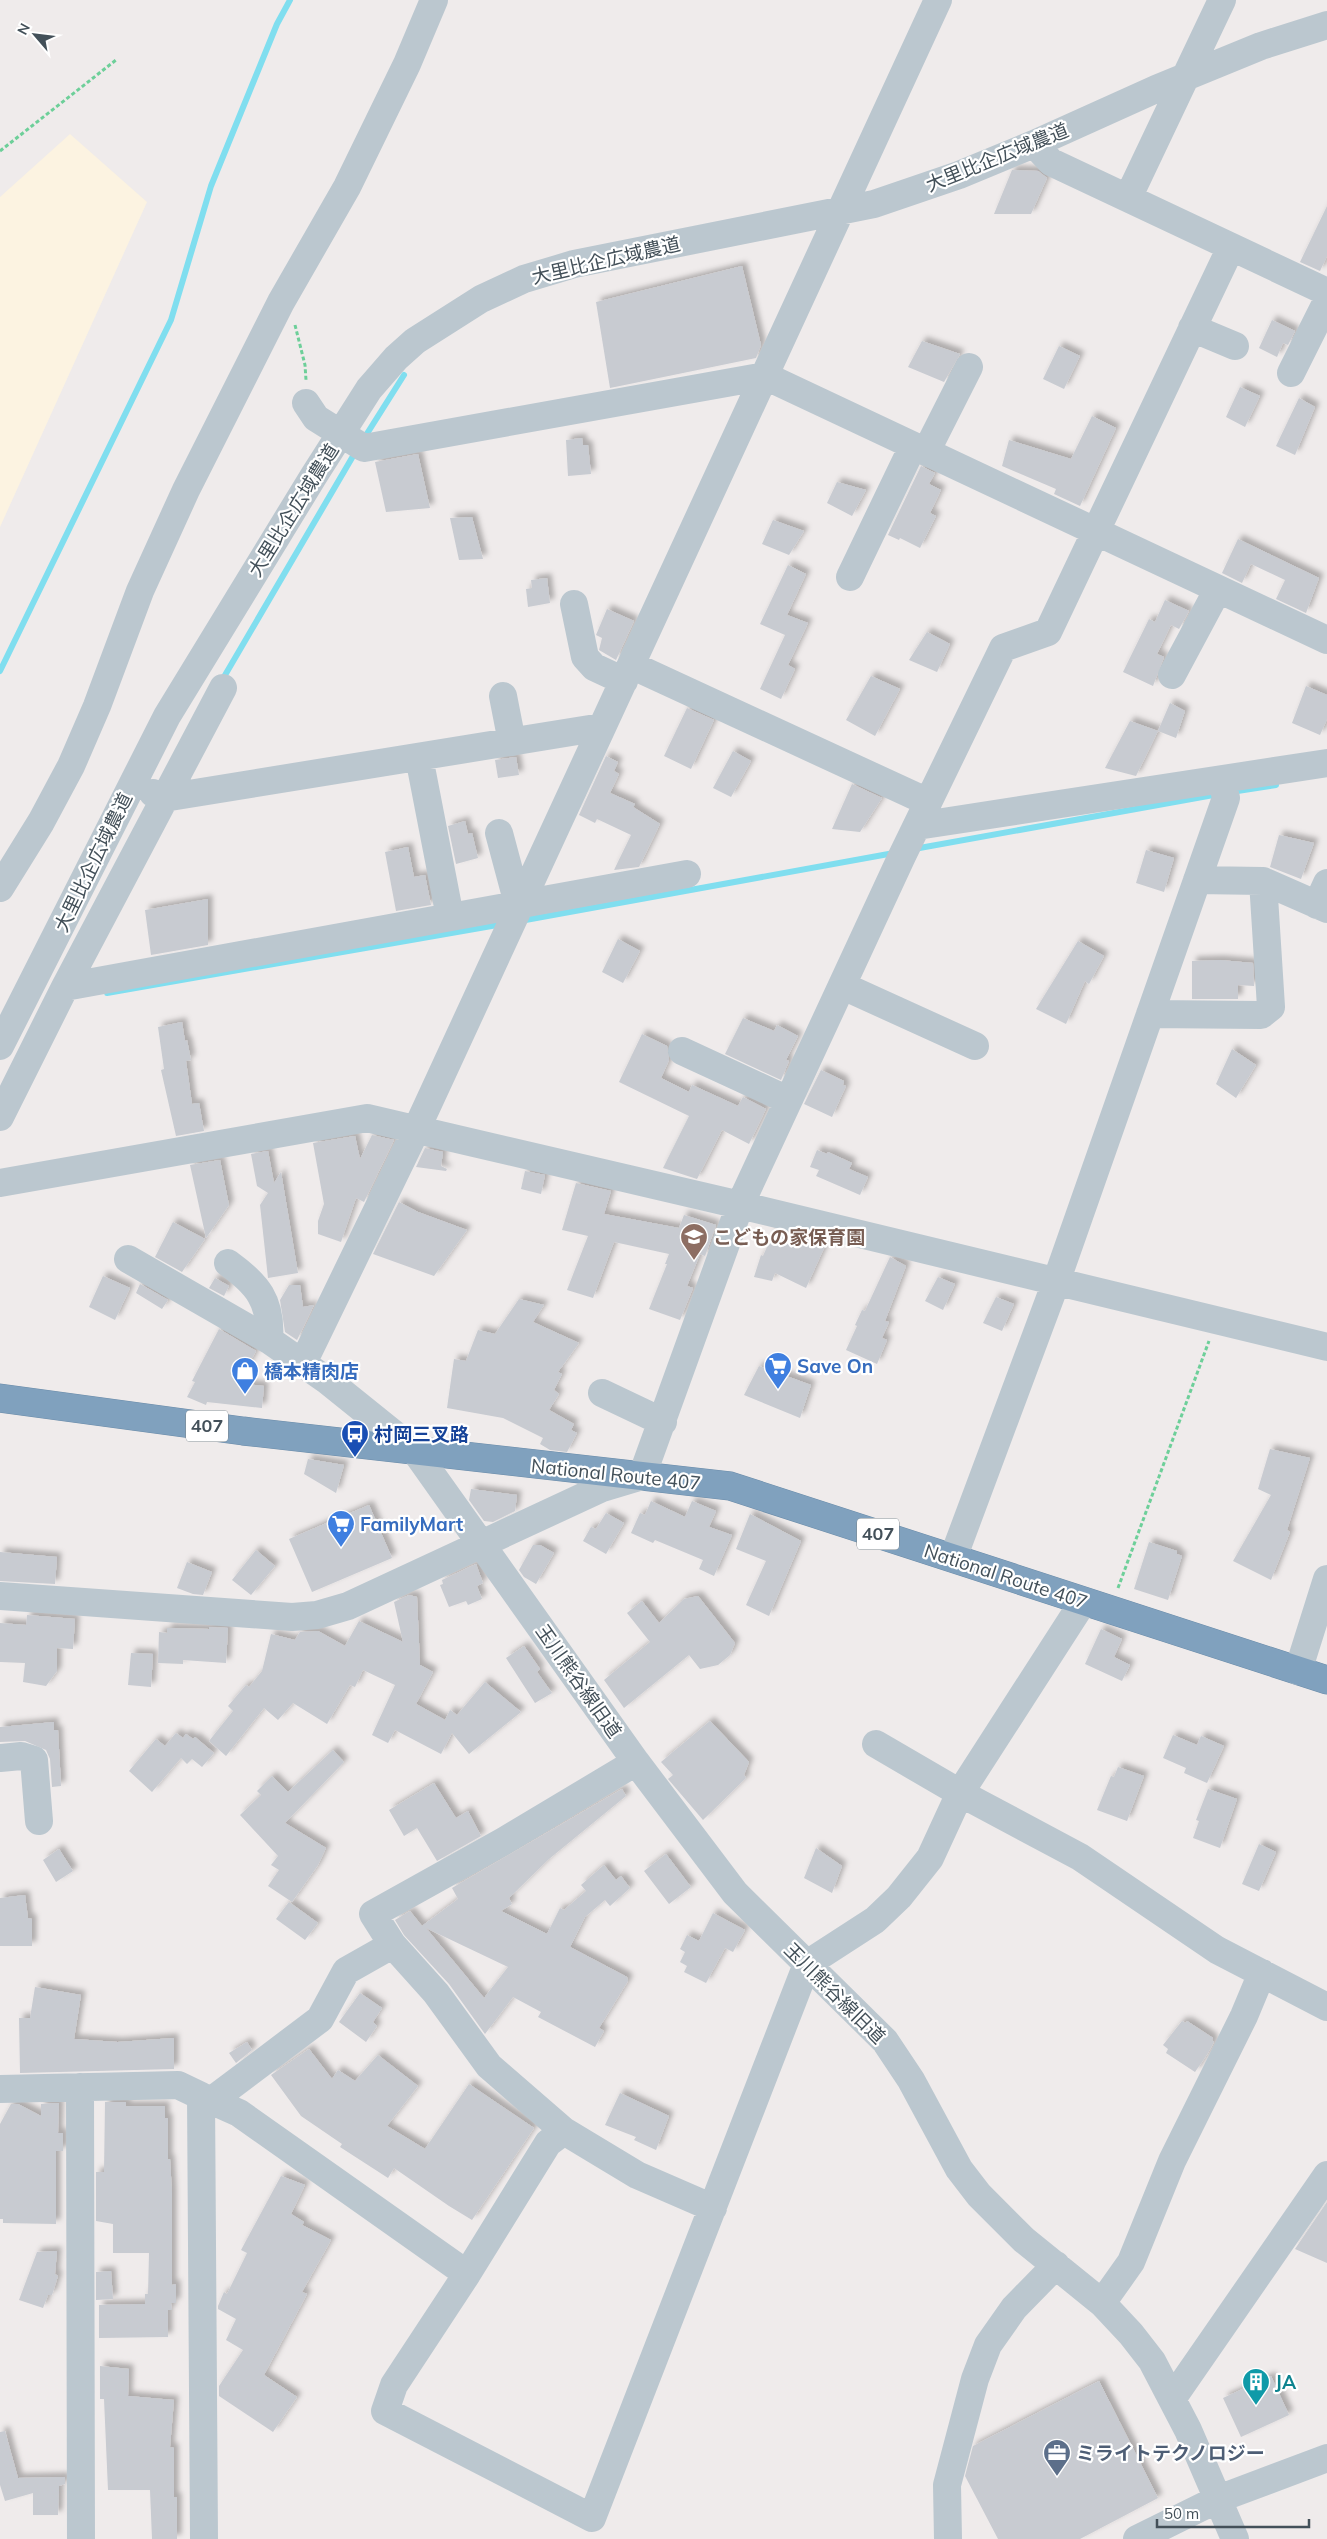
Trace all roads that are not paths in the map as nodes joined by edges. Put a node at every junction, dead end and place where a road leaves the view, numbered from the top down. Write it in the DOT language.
graph roads {
  1 [pos="434,0"];
  2 [pos="938,0"];
  3 [pos="1222,0"];
  4 [pos="1327,25"];
  5 [pos="1187,76"];
  6 [pos="1034,144"];
  7 [pos="1128,198"];
  8 [pos="840,212"];
  9 [pos="1231,247"];
  10 [pos="1327,292"];
  11 [pos="1327,301"];
  12 [pos="1192,328"];
  13 [pos="1235,346"];
  14 [pos="969,367"];
  15 [pos="1291,373"];
  16 [pos="765,376"];
  17 [pos="306,403"];
  18 [pos="341,434"];
  19 [pos="920,449"];
  20 [pos="1096,532"];
  21 [pos="850,577"];
  22 [pos="1218,588"];
  23 [pos="574,604"];
  24 [pos="1327,640"];
  25 [pos="627,673"];
  26 [pos="1172,674"];
  27 [pos="223,688"];
  28 [pos="503,696"];
  29 [pos="602,727"];
  30 [pos="512,742"];
  31 [pos="418,757"];
  32 [pos="1327,763"];
  33 [pos="132,782"];
  34 [pos="1224,789"];
  35 [pos="164,798"];
  36 [pos="922,814"];
  37 [pos="499,833"];
  38 [pos="687,874"];
  39 [pos="1197,880"];
  40 [pos="1263,881"];
  41 [pos="0,888"];
  42 [pos="1324,899"];
  43 [pos="514,914"];
  44 [pos="450,917"];
  45 [pos="843,986"];
  46 [pos="65,987"];
  47 [pos="1150,1014"];
  48 [pos="0,1046"];
  49 [pos="975,1046"];
  50 [pos="682,1051"];
  51 [pos="788,1100"];
  52 [pos="0,1117"];
  53 [pos="417,1128"];
  54 [pos="0,1182"];
  55 [pos="740,1204"];
  56 [pos="128,1259"];
  57 [pos="228,1264"];
  58 [pos="1056,1282"];
  59 [pos="268,1340"];
  60 [pos="1327,1347"];
  61 [pos="303,1363"];
  62 [pos="602,1393"];
  63 [pos="0,1398"];
  64 [pos="663,1422"];
  65 [pos="415,1451"];
  66 [pos="642,1476"];
  67 [pos="481,1543"];
  68 [pos="954,1558"];
  69 [pos="1327,1579"];
  70 [pos="0,1596"];
  71 [pos="1083,1602"];
  72 [pos="1298,1670"];
  73 [pos="1327,1680"];
  74 [pos="876,1744"];
  75 [pos="0,1758"];
  76 [pos="636,1762"];
  77 [pos="960,1793"];
  78 [pos="39,1821"];
  79 [pos="392,1945"];
  80 [pos="808,1964"];
  81 [pos="1262,1973"];
  82 [pos="1327,2007"];
  83 [pos="80,2087"];
  84 [pos="0,2089"];
  85 [pos="206,2099"];
  86 [pos="564,2131"];
  87 [pos="1327,2175"];
  88 [pos="713,2208"];
  89 [pos="1056,2265"];
  90 [pos="468,2274"];
  91 [pos="1102,2303"];
  92 [pos="1172,2399"];
  93 [pos="1327,2458"];
  94 [pos="1218,2498"];
  95 [pos="81,2539"];
  96 [pos="204,2539"];
  97 [pos="948,2539"];
  98 [pos="1137,2539"];
  99 [pos="1235,2539"];
  1 -- 41 [label="street"];
  2 -- 8 [label="street"];
  3 -- 5 [label="street"];
  4 -- 5 [label="street, 大里比企広域農道"];
  5 -- 6 [label="street, 大里比企広域農道"];
  5 -- 7 [label="street"];
  6 -- 7 [label="street"];
  6 -- 8 [label="street, 大里比企広域農道"];
  7 -- 9 [label="street"];
  8 -- 16 [label="street"];
  8 -- 18 [label="street, 大里比企広域農道"];
  9 -- 10 [label="street"];
  9 -- 12 [label="street"];
  11 -- 15 [label="street"];
  12 -- 13 [label="street"];
  12 -- 20 [label="street"];
  14 -- 19 [label="street"];
  16 -- 18 [label="street"];
  16 -- 19 [label="street"];
  16 -- 25 [label="street"];
  17 -- 18 [label="street"];
  18 -- 33 [label="street, 大里比企広域農道"];
  19 -- 20 [label="street"];
  19 -- 21 [label="street"];
  20 -- 22 [label="street"];
  20 -- 36 [label="street"];
  22 -- 24 [label="street"];
  22 -- 26 [label="street"];
  23 -- 25 [label="street"];
  25 -- 29 [label="street"];
  25 -- 36 [label="street"];
  27 -- 35 [label="street"];
  28 -- 30 [label="street"];
  29 -- 30 [label="street"];
  29 -- 43 [label="street"];
  30 -- 31 [label="street"];
  31 -- 35 [label="street"];
  31 -- 44 [label="street"];
  32 -- 34 [label="street"];
  33 -- 35 [label="street"];
  33 -- 48 [label="street, 大里比企広域農道"];
  34 -- 36 [label="street"];
  34 -- 39 [label="street"];
  35 -- 46 [label="street"];
  36 -- 45 [label="street"];
  37 -- 43 [label="street"];
  38 -- 43 [label="street"];
  39 -- 40 [label="street"];
  39 -- 47 [label="street"];
  40 -- 42 [label="street"];
  40 -- 47 [label="street"];
  43 -- 44 [label="street"];
  43 -- 53 [label="street"];
  44 -- 46 [label="street"];
  45 -- 49 [label="street"];
  45 -- 51 [label="street"];
  46 -- 52 [label="street"];
  47 -- 58 [label="street"];
  50 -- 51 [label="street"];
  51 -- 55 [label="street"];
  53 -- 54 [label="street"];
  53 -- 55 [label="street"];
  53 -- 61 [label="street"];
  55 -- 58 [label="street"];
  55 -- 64 [label="street"];
  56 -- 59 [label="street, 玉川熊谷線旧道"];
  57 -- 59 [label="street"];
  58 -- 60 [label="street"];
  58 -- 68 [label="street"];
  59 -- 61 [label="street, 玉川熊谷線旧道"];
  61 -- 65 [label="street, 玉川熊谷線旧道"];
  62 -- 64 [label="street"];
  63 -- 65 [label="highway, 407"];
  64 -- 66 [label="street"];
  65 -- 66 [label="highway, National Route 407 / 407"];
  65 -- 67 [label="street, 玉川熊谷線旧道"];
  66 -- 67 [label="street"];
  66 -- 68 [label="highway, National Route 407 / 407"];
  67 -- 70 [label="street"];
  67 -- 76 [label="street, 玉川熊谷線旧道"];
  68 -- 71 [label="highway, National Route 407 / 407"];
  69 -- 72 [label="street"];
  71 -- 72 [label="highway, National Route 407 / 407"];
  71 -- 77 [label="street"];
  72 -- 73 [label="highway, National Route 407 / 407"];
  74 -- 77 [label="street"];
  75 -- 78 [label="street"];
  76 -- 79 [label="street"];
  76 -- 80 [label="street, 玉川熊谷線旧道"];
  77 -- 80 [label="street"];
  77 -- 81 [label="street"];
  79 -- 85 [label="street"];
  79 -- 86 [label="street"];
  80 -- 88 [label="street"];
  80 -- 89 [label="street, 玉川熊谷線旧道"];
  81 -- 82 [label="street"];
  81 -- 91 [label="street"];
  83 -- 84 [label="street"];
  83 -- 85 [label="street"];
  83 -- 95 [label="street"];
  85 -- 90 [label="street"];
  85 -- 96 [label="street"];
  86 -- 88 [label="street"];
  86 -- 90 [label="street"];
  87 -- 92 [label="street"];
  88 -- 90 [label="street"];
  89 -- 91 [label="street, 玉川熊谷線旧道"];
  89 -- 97 [label="street"];
  91 -- 92 [label="street, 玉川熊谷線旧道"];
  92 -- 94 [label="street, 玉川熊谷線旧道"];
  93 -- 94 [label="street"];
  94 -- 98 [label="street"];
  94 -- 99 [label="street, 玉川熊谷線旧道"];
}
